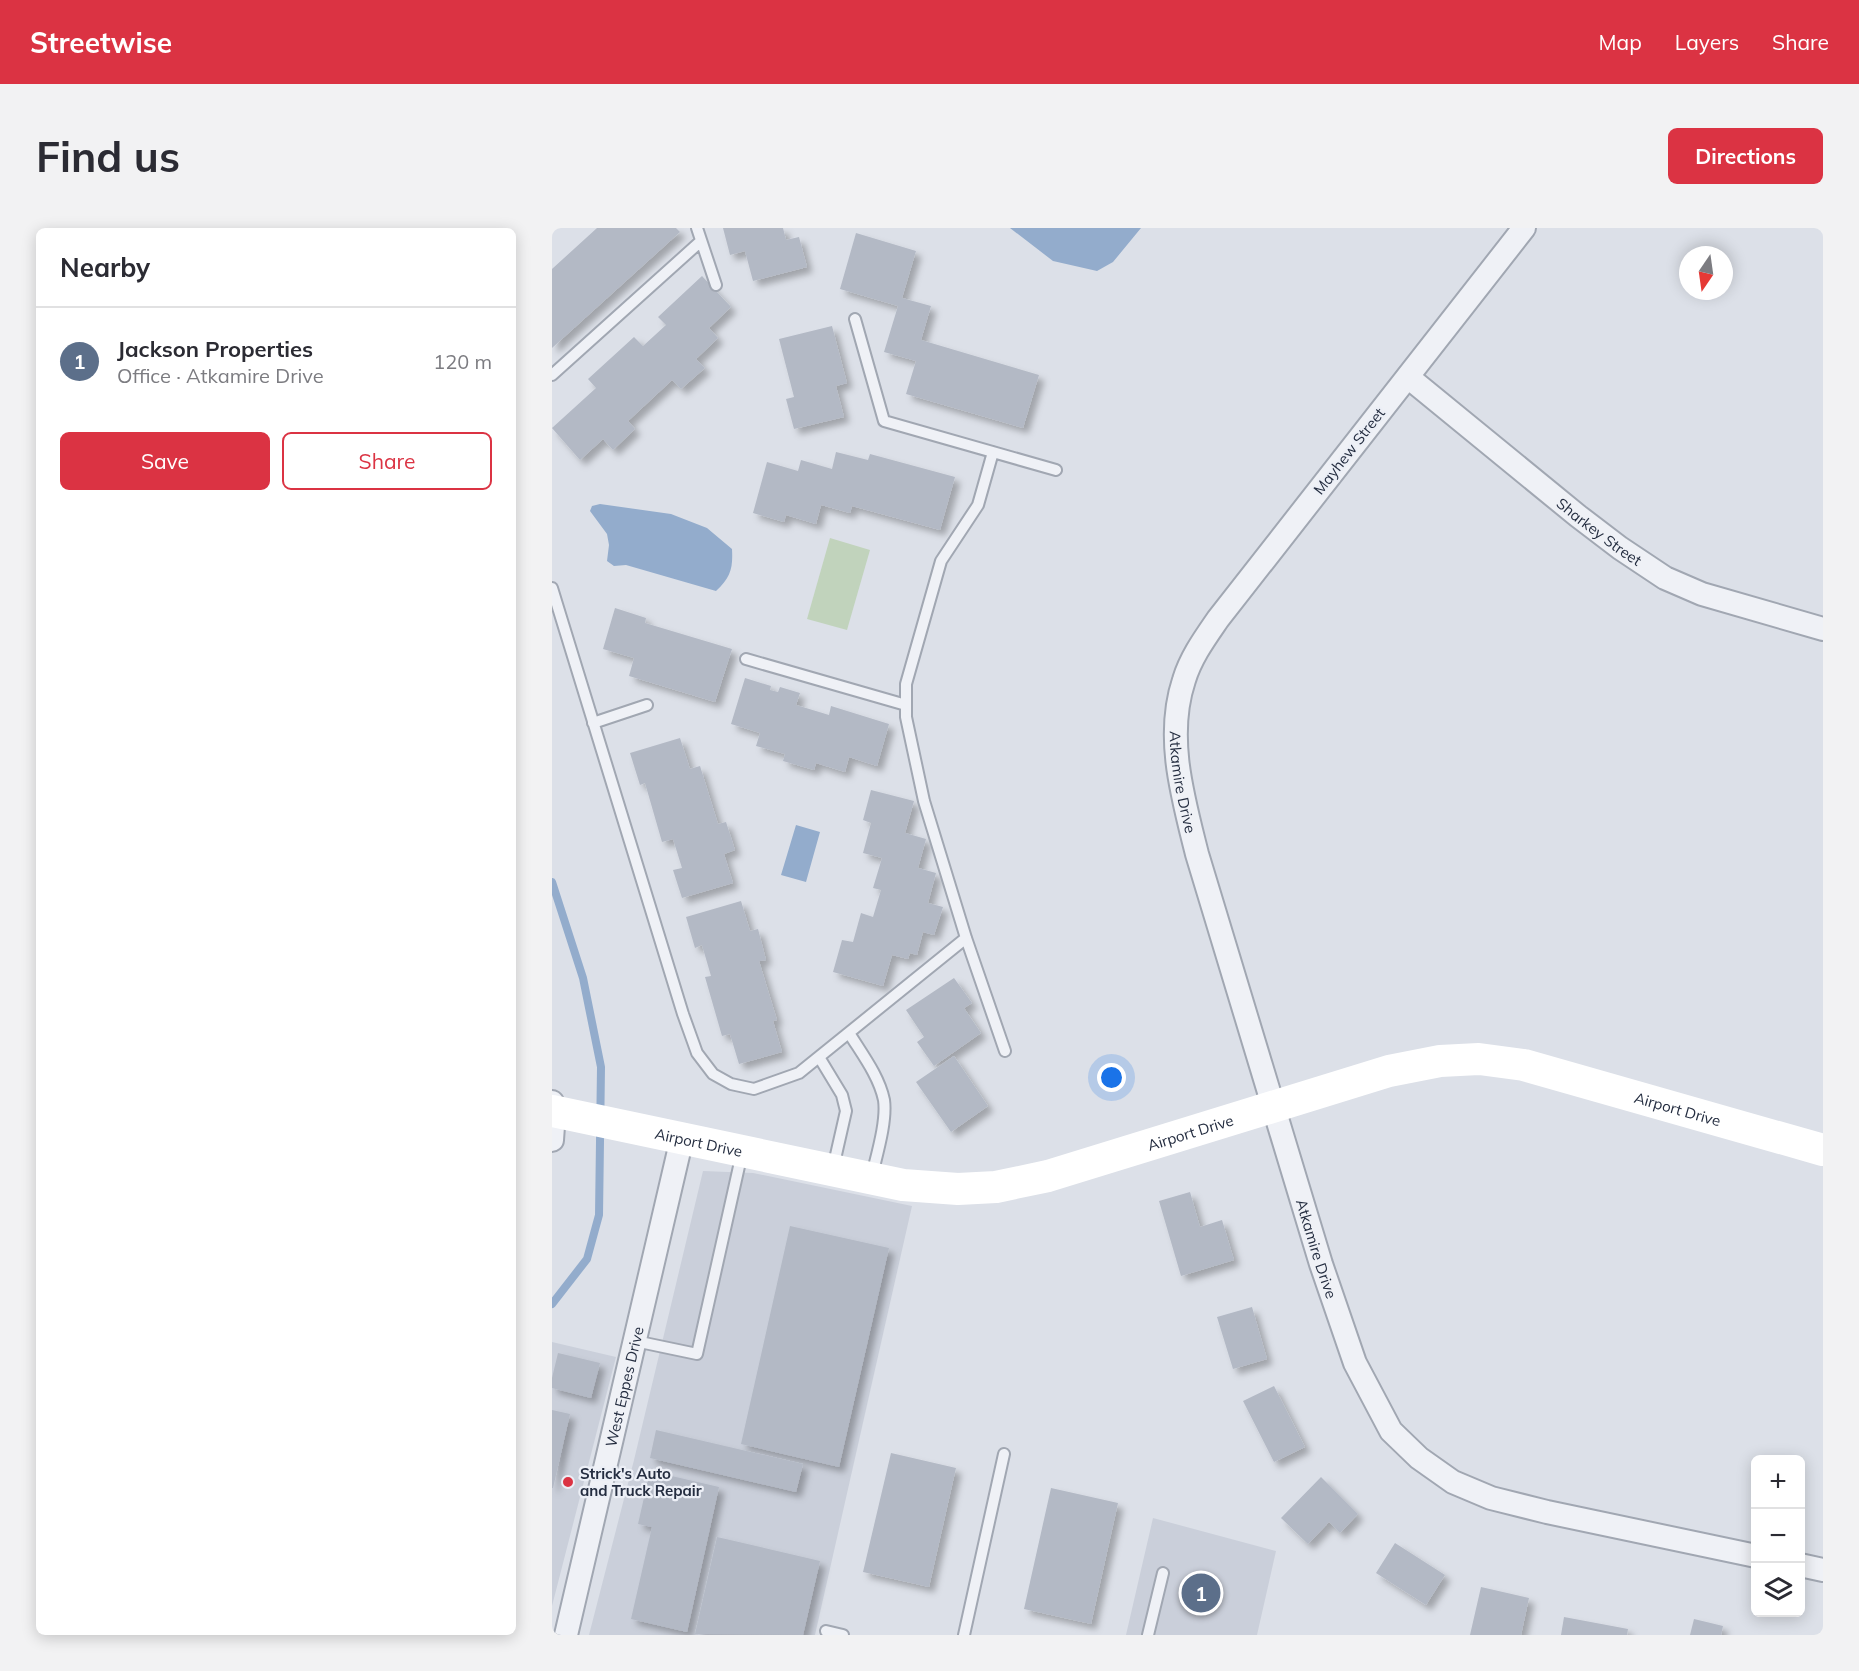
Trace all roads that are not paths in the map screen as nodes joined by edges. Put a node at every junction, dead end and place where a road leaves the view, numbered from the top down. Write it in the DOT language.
graph roads {
  1 [pos="697,228"];
  2 [pos="1524,228"];
  3 [pos="701,242"];
  4 [pos="716,285"];
  5 [pos="855,318"];
  6 [pos="552,375"];
  7 [pos="1408,376"];
  8 [pos="993,452"];
  9 [pos="1056,470"];
  10 [pos="552,588"];
  11 [pos="1823,629"];
  12 [pos="746,659"];
  13 [pos="1184,680"];
  14 [pos="647,705"];
  15 [pos="906,705"];
  16 [pos="593,723"];
  17 [pos="966,938"];
  18 [pos="849,1033"];
  19 [pos="1005,1051"];
  20 [pos="819,1057"];
  21 [pos="1274,1107"];
  22 [pos="558,1116"];
  23 [pos="682,1138"];
  24 [pos="1823,1150"];
  25 [pos="742,1151"];
  26 [pos="832,1170"];
  27 [pos="872,1178"];
  28 [pos="635,1341"];
  29 [pos="1004,1454"];
  30 [pos="1751,1555"];
  31 [pos="1805,1566"];
  32 [pos="1823,1570"];
  33 [pos="1162,1573"];
  34 [pos="825,1631"];
  35 [pos="566,1635"];
  36 [pos="843,1635"];
  37 [pos="964,1635"];
  38 [pos="1148,1635"];
  1 -- 3 [label="lane"];
  2 -- 7 [label="street, Mayhew Street"];
  3 -- 4 [label="lane"];
  3 -- 6 [label="lane"];
  5 -- 8 [label="lane"];
  7 -- 11 [label="street, Sharkey Street"];
  7 -- 13 [label="street, Mayhew Street"];
  8 -- 9 [label="lane"];
  8 -- 15 [label="lane"];
  10 -- 16 [label="lane"];
  12 -- 15 [label="lane"];
  13 -- 21 [label="street, Atkamire Drive"];
  14 -- 16 [label="lane"];
  15 -- 17 [label="lane"];
  16 -- 20 [label="lane"];
  17 -- 18 [label="lane"];
  17 -- 19 [label="lane"];
  18 -- 20 [label="lane"];
  18 -- 27 [label="lane"];
  20 -- 26 [label="lane"];
  21 -- 24 [label="street, Airport Drive"];
  21 -- 27 [label="street, Airport Drive"];
  21 -- 30 [label="street, Atkamire Drive"];
  22 -- 23 [label="street, Airport Drive"];
  23 -- 25 [label="street, Airport Drive"];
  23 -- 28 [label="street, West Eppes Drive"];
  25 -- 26 [label="street, Airport Drive"];
  25 -- 28 [label="lane"];
  26 -- 27 [label="street, Airport Drive"];
  28 -- 35 [label="street, West Eppes Drive"];
  29 -- 37 [label="lane"];
  31 -- 32 [label="street"];
  33 -- 38 [label="lane"];
  34 -- 36 [label="lane"];
}
